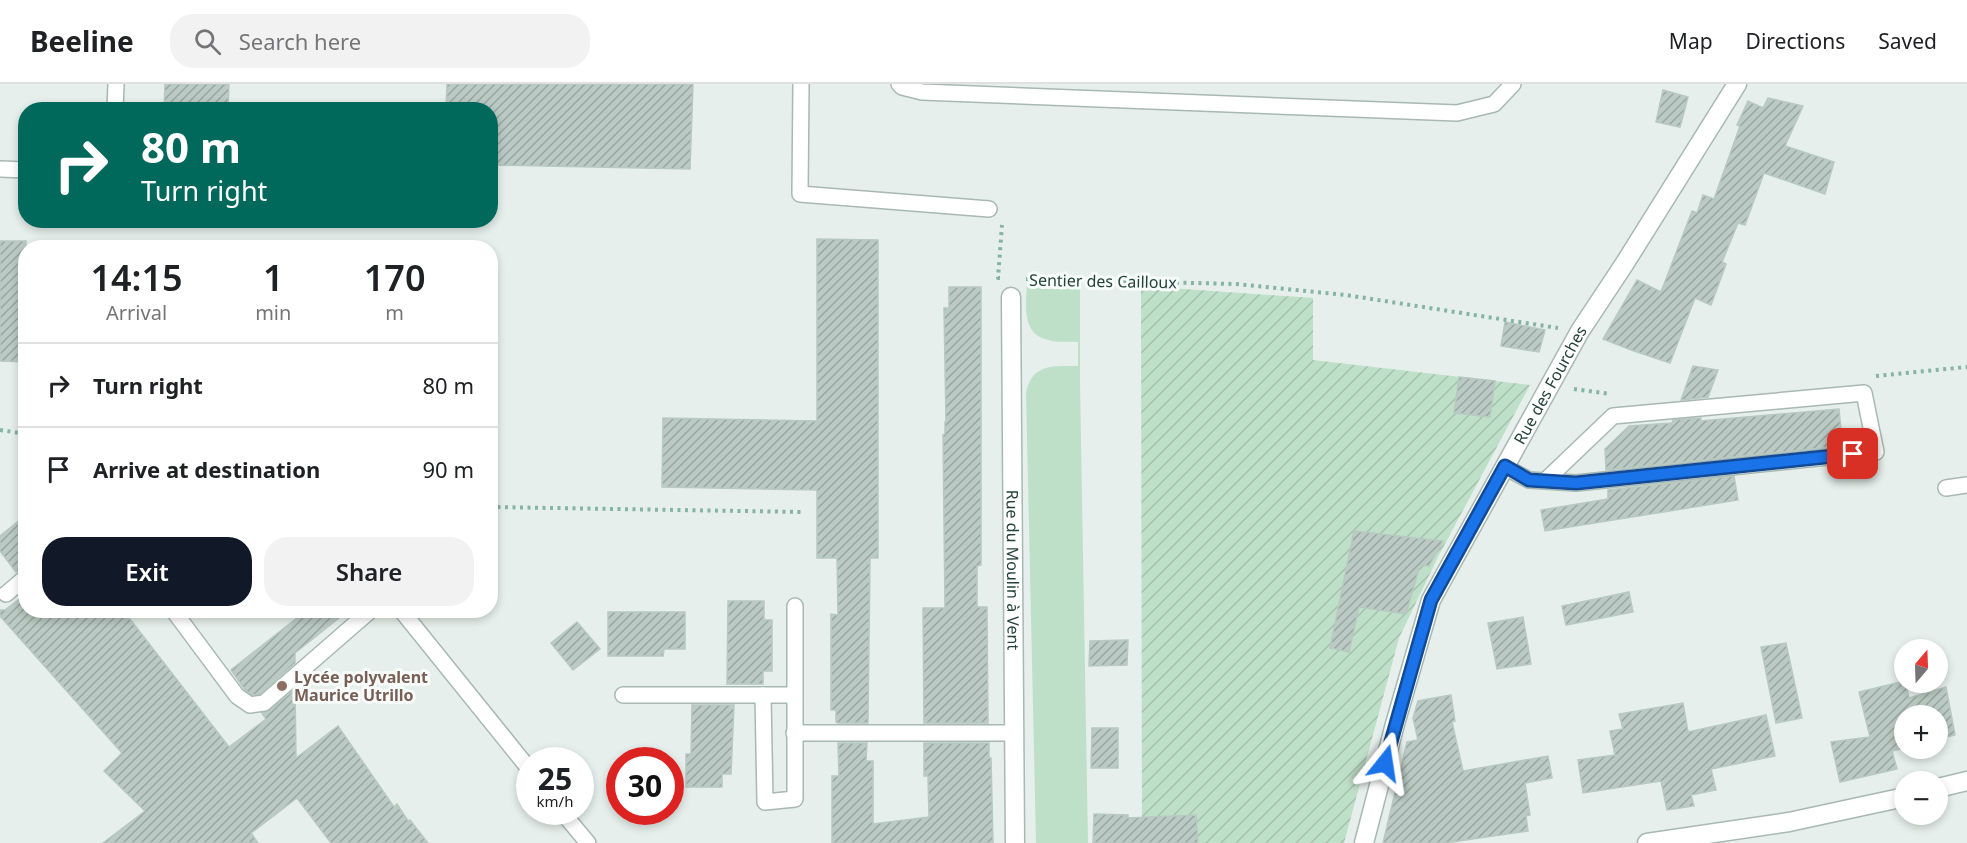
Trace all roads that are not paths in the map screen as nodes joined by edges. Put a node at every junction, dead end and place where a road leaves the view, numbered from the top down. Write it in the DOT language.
graph roads {
  1 [pos="116,84"];
  2 [pos="801,84"];
  3 [pos="899,84"];
  4 [pos="1514,84"];
  5 [pos="1737,84"];
  6 [pos="115,102"];
  7 [pos="0,169"];
  8 [pos="18,170"];
  9 [pos="989,209"];
  10 [pos="1011,288"];
  11 [pos="1505,466"];
  12 [pos="1545,481"];
  13 [pos="1967,485"];
  14 [pos="1946,488"];
  15 [pos="18,584"];
  16 [pos="6,594"];
  17 [pos="795,606"];
  18 [pos="179,618"];
  19 [pos="362,618"];
  20 [pos="407,618"];
  21 [pos="623,695"];
  22 [pos="763,695"];
  23 [pos="794,695"];
  24 [pos="794,733"];
  25 [pos="1015,733"];
  26 [pos="516,753"];
  27 [pos="1967,781"];
  28 [pos="1948,786"];
  29 [pos="1894,799"];
  30 [pos="573,825"];
  31 [pos="588,843"];
  32 [pos="1015,843"];
  33 [pos="1364,843"];
  34 [pos="1647,843"];
  1 -- 6 [label="lane"];
  2 -- 9 [label="lane"];
  3 -- 4 [label="lane"];
  5 -- 11 [label="street, Rue des Fourches"];
  7 -- 8 [label="lane"];
  10 -- 25 [label="street, Rue du Moulin à Vent"];
  11 -- 12 [label="lane"];
  11 -- 33 [label="street, Rue des Fourches"];
  12 -- 12 [label="lane"];
  13 -- 14 [label="lane"];
  15 -- 16 [label="lane"];
  17 -- 23 [label="lane"];
  18 -- 19 [label="lane"];
  20 -- 26 [label="lane"];
  21 -- 22 [label="lane"];
  22 -- 23 [label="lane"];
  22 -- 24 [label="lane"];
  23 -- 24 [label="lane"];
  24 -- 25 [label="lane"];
  25 -- 32 [label="street, Rue du Moulin à Vent"];
  27 -- 28 [label="street"];
  29 -- 34 [label="street"];
  30 -- 31 [label="lane"];
}
